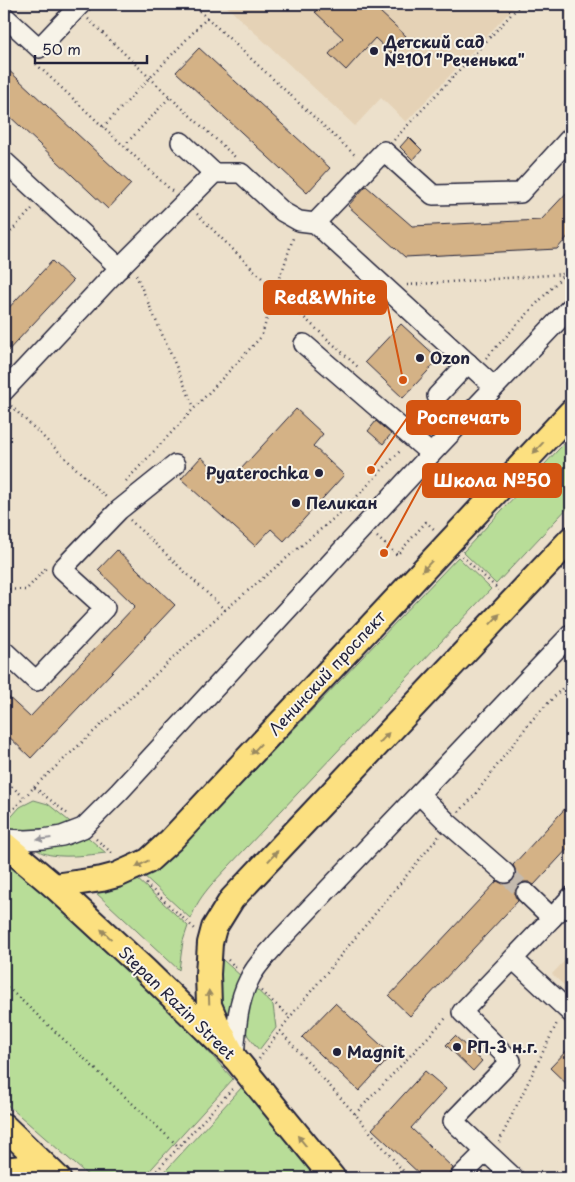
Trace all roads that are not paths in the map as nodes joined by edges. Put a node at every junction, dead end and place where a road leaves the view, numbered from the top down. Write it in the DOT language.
graph roads {
  1 [pos="79,6"];
  2 [pos="4,16"];
  3 [pos="571,137"];
  4 [pos="181,142"];
  5 [pos="4,161"];
  6 [pos="214,173"];
  7 [pos="307,222"];
  8 [pos="123,265"];
  9 [pos="571,307"];
  10 [pos="304,344"];
  11 [pos="472,366"];
  12 [pos="494,387"];
  13 [pos="4,391"];
  14 [pos="436,404"];
  15 [pos="571,412"];
  16 [pos="431,454"];
  17 [pos="175,466"];
  18 [pos="571,539"];
  19 [pos="571,634"];
  20 [pos="4,651"];
  21 [pos="419,794"];
  22 [pos="4,839"];
  23 [pos="4,844"];
  24 [pos="505,873"];
  25 [pos="54,886"];
  26 [pos="526,893"];
  27 [pos="571,897"];
  28 [pos="552,918"];
  29 [pos="513,959"];
  30 [pos="566,1015"];
  31 [pos="241,1066"];
  32 [pos="4,1126"];
  33 [pos="488,1155"];
  34 [pos="4,1170"];
  35 [pos="54,1175"];
  36 [pos="461,1176"];
  37 [pos="333,1178"];
  38 [pos="514,1178"];
  1 -- 2 [label="street"];
  3 -- 7 [label="street"];
  4 -- 6 [label="street"];
  5 -- 8 [label="street"];
  6 -- 7 [label="street"];
  6 -- 8 [label="street"];
  7 -- 11 [label="street"];
  8 -- 13 [label="street"];
  9 -- 12 [label="street"];
  10 -- 16 [label="street"];
  11 -- 12 [label="street"];
  11 -- 14 [label="street"];
  12 -- 16 [label="street"];
  15 -- 25 [label="main road, Ленинский проспект, one-way"];
  16 -- 22 [label="street, one-way"];
  17 -- 20 [label="street"];
  31 -- 18 [label="main road, one-way"];
  19 -- 21 [label="street"];
  21 -- 24 [label="street"];
  21 -- 31 [label="street"];
  23 -- 25 [label="main road, Stepan Razin Street"];
  31 -- 25 [label="main road, Stepan Razin Street, one-way"];
  26 -- 28 [label="street"];
  27 -- 28 [label="street"];
  28 -- 29 [label="street"];
  29 -- 30 [label="street"];
  29 -- 33 [label="street"];
  37 -- 31 [label="main road, Stepan Razin Street, one-way"];
  32 -- 35 [label="main road"];
  33 -- 36 [label="street"];
  33 -- 38 [label="street"];
  34 -- 35 [label="main road"];
}
